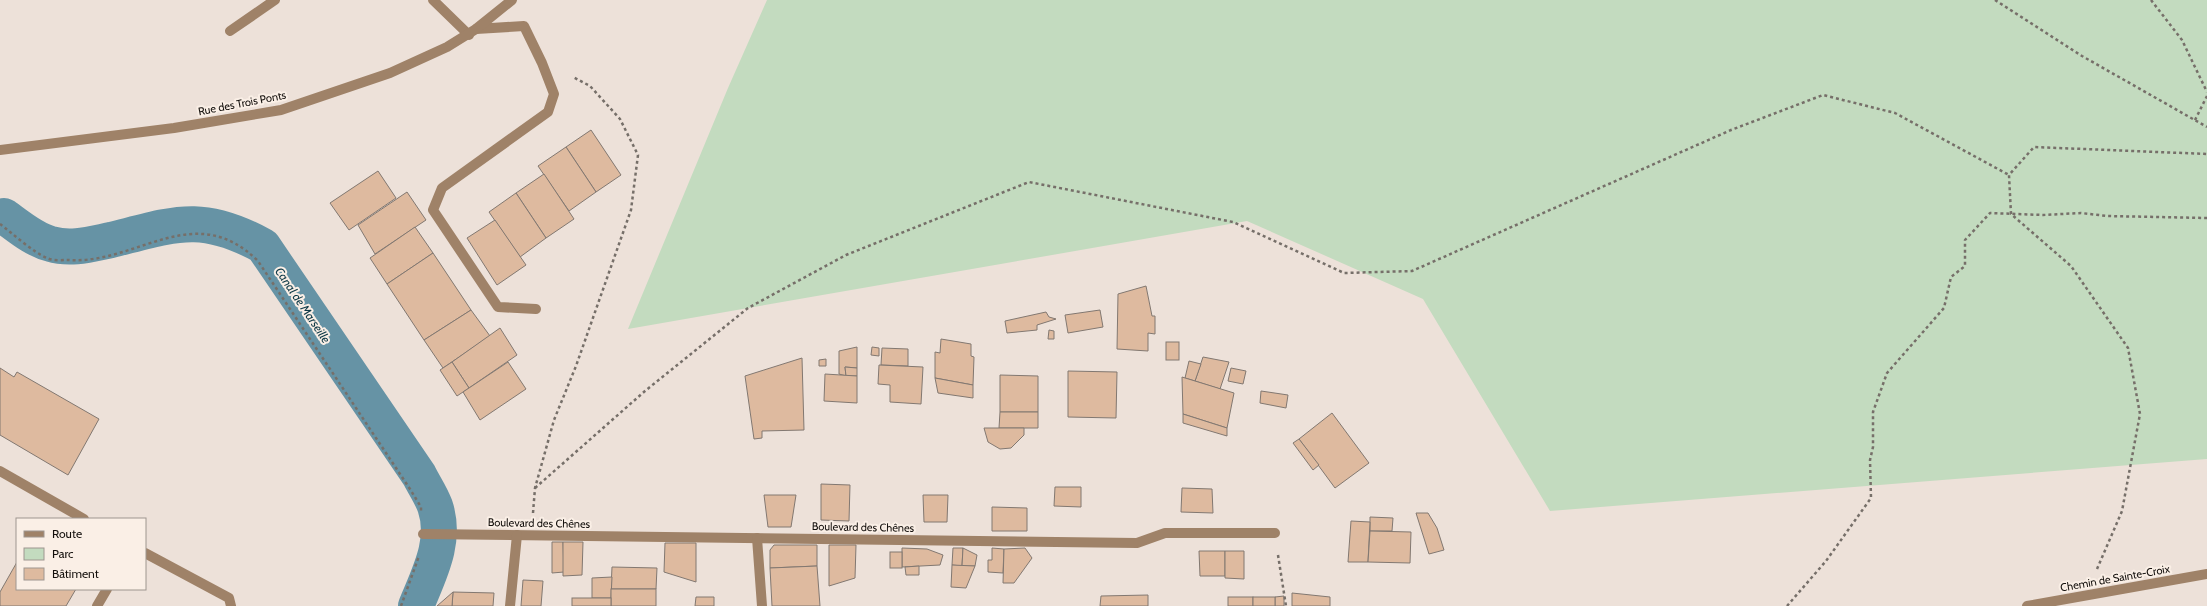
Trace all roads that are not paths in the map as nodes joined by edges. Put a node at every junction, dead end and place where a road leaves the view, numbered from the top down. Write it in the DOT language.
graph roads {
  1 [pos="275,0"];
  2 [pos="433,0"];
  3 [pos="512,0"];
  4 [pos="230,31"];
  5 [pos="472,32"];
  6 [pos="0,150"];
  7 [pos="536,309"];
  8 [pos="0,471"];
  9 [pos="82,518"];
  10 [pos="1275,533"];
  11 [pos="423,534"];
  12 [pos="517,535"];
  13 [pos="757,538"];
  14 [pos="146,554"];
  15 [pos="2207,574"];
  16 [pos="105,590"];
  17 [pos="97,606"];
  18 [pos="231,606"];
  19 [pos="510,606"];
  20 [pos="762,606"];
  21 [pos="2027,606"];
  1 -- 4 [label="street"];
  2 -- 5 [label="street"];
  3 -- 5 [label="street, Rue des Trois Ponts"];
  5 -- 6 [label="street, Rue des Trois Ponts"];
  5 -- 7 [label="street"];
  8 -- 9 [label="street"];
  10 -- 13 [label="street, Boulevard des Chênes"];
  11 -- 12 [label="street, Boulevard des Chênes"];
  12 -- 13 [label="street, Boulevard des Chênes"];
  12 -- 19 [label="street"];
  13 -- 20 [label="street"];
  14 -- 18 [label="street"];
  15 -- 21 [label="street, Chemin de Sainte-Croix"];
  16 -- 17 [label="street"];
}
